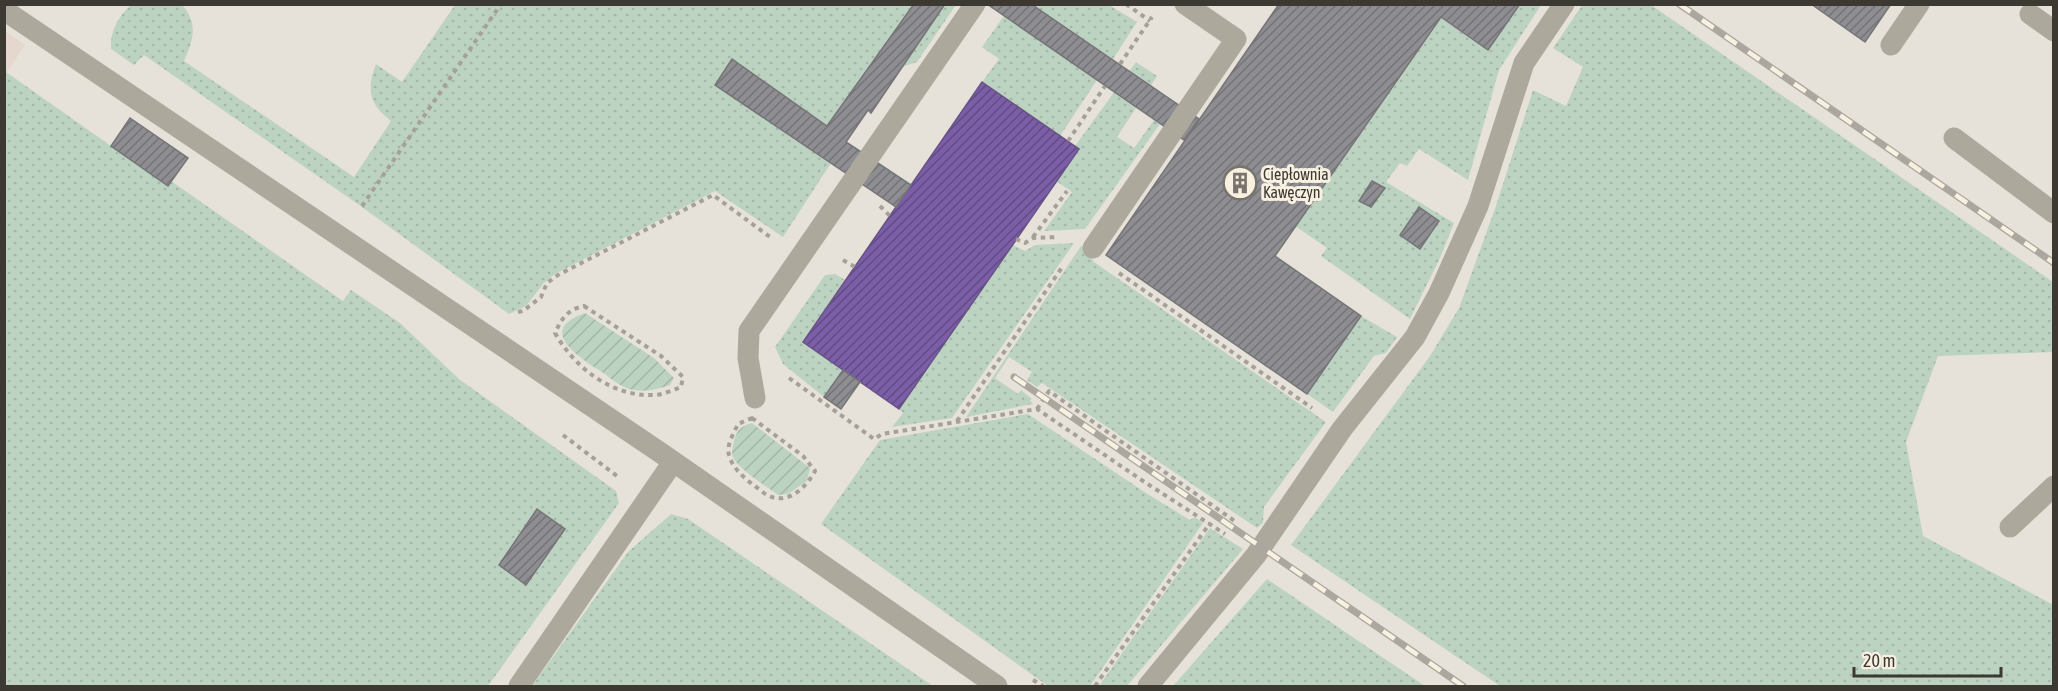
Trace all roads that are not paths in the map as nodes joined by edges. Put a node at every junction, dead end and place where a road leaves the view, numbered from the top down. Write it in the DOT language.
graph roads {
  1 [pos="975,4"];
  2 [pos="1185,4"];
  3 [pos="1564,4"];
  4 [pos="1919,4"];
  5 [pos="4,10"];
  6 [pos="2030,14"];
  7 [pos="2054,31"];
  8 [pos="1891,45"];
  9 [pos="1954,138"];
  10 [pos="2054,213"];
  11 [pos="1092,242"];
  12 [pos="755,398"];
  13 [pos="674,462"];
  14 [pos="2054,486"];
  15 [pos="2010,527"];
  16 [pos="519,687"];
  17 [pos="997,687"];
  18 [pos="1148,687"];
  1 -- 12 [label="lane"];
  2 -- 11 [label="lane"];
  3 -- 18 [label="lane"];
  4 -- 8 [label="lane"];
  5 -- 13 [label="lane"];
  6 -- 7 [label="lane"];
  9 -- 10 [label="lane"];
  13 -- 16 [label="lane"];
  13 -- 17 [label="lane"];
  14 -- 15 [label="lane"];
}
